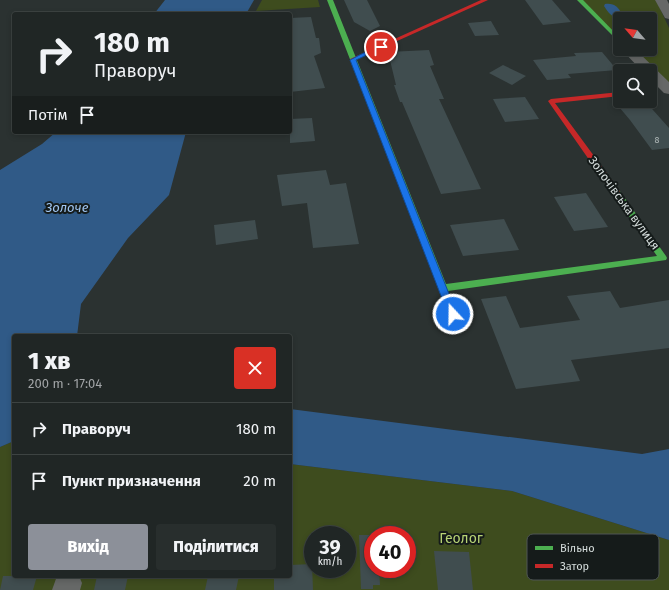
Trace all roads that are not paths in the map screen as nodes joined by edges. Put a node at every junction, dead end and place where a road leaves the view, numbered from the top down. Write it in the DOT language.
graph roads {
  1 [pos="330,0"];
  2 [pos="484,0"];
  3 [pos="580,0"];
  4 [pos="661,0"];
  5 [pos="669,15"];
  6 [pos="613,34"];
  7 [pos="635,56"];
  8 [pos="353,60"];
  9 [pos="669,89"];
  10 [pos="657,90"];
  11 [pos="613,95"];
  12 [pos="443,288"];
  13 [pos="453,314"];
  1 -- 8 [label="street"];
  2 -- 8 [label="street"];
  3 -- 6 [label="street"];
  4 -- 5 [label="street"];
  7 -- 9 [label="street"];
  8 -- 12 [label="street"];
  9 -- 10 [label="street"];
  11 -- 12 [label="street, Золочівська вулиця"];
  12 -- 13 [label="street"];
}
